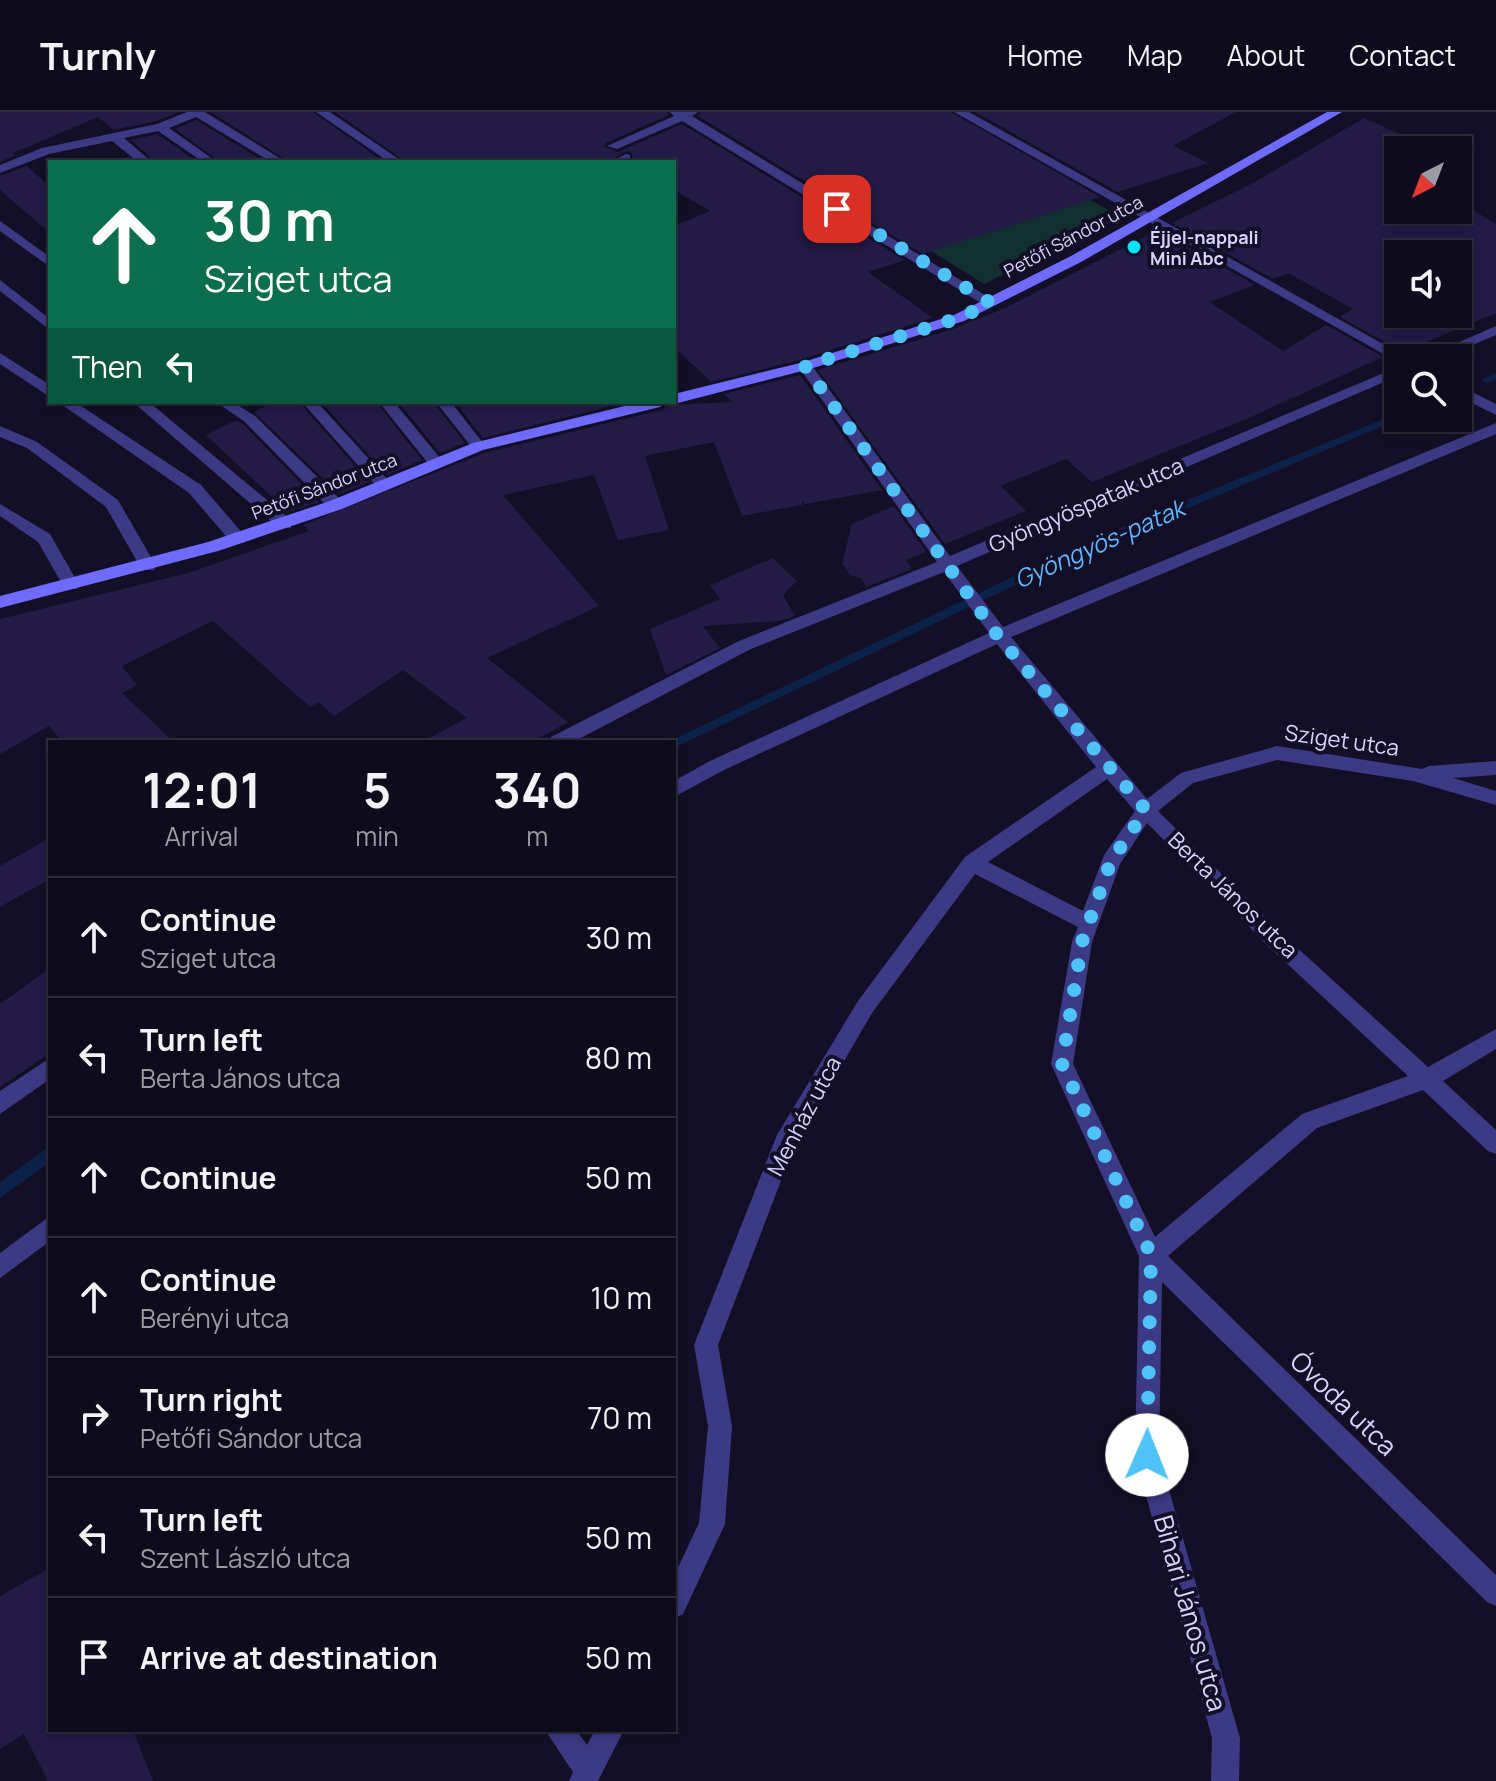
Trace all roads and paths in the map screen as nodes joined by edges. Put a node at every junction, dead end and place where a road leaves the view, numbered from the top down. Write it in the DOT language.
graph roads {
  1 [pos="197,112"];
  2 [pos="322,112"];
  3 [pos="960,112"];
  4 [pos="1336,112"];
  5 [pos="684,113"];
  6 [pos="160,127"];
  7 [pos="113,136"];
  8 [pos="613,146"];
  9 [pos="46,151"];
  10 [pos="57,160"];
  11 [pos="143,160"];
  12 [pos="208,160"];
  13 [pos="277,160"];
  14 [pos="394,160"];
  15 [pos="0,169"];
  16 [pos="1152,217"];
  17 [pos="0,225"];
  18 [pos="48,261"];
  19 [pos="0,284"];
  20 [pos="991,303"];
  21 [pos="48,324"];
  22 [pos="1496,330"];
  23 [pos="1463,344"];
  24 [pos="1384,348"];
  25 [pos="0,357"];
  26 [pos="805,366"];
  27 [pos="1384,377"];
  28 [pos="48,391"];
  29 [pos="677,395"];
  30 [pos="1472,397"];
  31 [pos="68,404"];
  32 [pos="142,404"];
  33 [pos="226,404"];
  34 [pos="311,404"];
  35 [pos="388,404"];
  36 [pos="445,404"];
  37 [pos="652,404"];
  38 [pos="1496,410"];
  39 [pos="1496,428"];
  40 [pos="0,431"];
  41 [pos="478,446"];
  42 [pos="436,463"];
  43 [pos="384,485"];
  44 [pos="336,505"];
  45 [pos="0,509"];
  46 [pos="285,524"];
  47 [pos="238,539"];
  48 [pos="947,564"];
  49 [pos="148,566"];
  50 [pos="71,585"];
  51 [pos="0,602"];
  52 [pos="995,631"];
  53 [pos="561,740"];
  54 [pos="1110,767"];
  55 [pos="1496,768"];
  56 [pos="1413,774"];
  57 [pos="676,789"];
  58 [pos="1496,798"];
  59 [pos="1146,810"];
  60 [pos="972,863"];
  61 [pos="1089,923"];
  62 [pos="1496,1038"];
  63 [pos="48,1068"];
  64 [pos="1427,1079"];
  65 [pos="0,1104"];
  66 [pos="1496,1144"];
  67 [pos="48,1229"];
  68 [pos="1151,1255"];
  69 [pos="0,1267"];
  70 [pos="1496,1593"];
  71 [pos="676,1601"];
  72 [pos="560,1732"];
  73 [pos="609,1732"];
  74 [pos="586,1776"];
  75 [pos="1225,1781"];
  1 -- 6 [label="street"];
  1 -- 13 [label="street"];
  2 -- 14 [label="street"];
  3 -- 16 [label="street"];
  4 -- 16 [label="street, Petőfi Sándor utca"];
  5 -- 8 [label="street"];
  5 -- 20 [label="street"];
  6 -- 7 [label="street"];
  6 -- 12 [label="street"];
  7 -- 9 [label="street"];
  7 -- 11 [label="street"];
  9 -- 10 [label="street"];
  9 -- 15 [label="street"];
  16 -- 20 [label="street, Petőfi Sándor utca"];
  16 -- 24 [label="street"];
  17 -- 18 [label="street"];
  19 -- 21 [label="street"];
  20 -- 26 [label="street, Petőfi Sándor utca"];
  22 -- 23 [label="street"];
  25 -- 28 [label="street"];
  26 -- 29 [label="street, Petőfi Sándor utca"];
  26 -- 48 [label="street, Berta János utca"];
  27 -- 48 [label="street, Gyöngyöspatak utca"];
  30 -- 38 [label="street"];
  31 -- 47 [label="street"];
  32 -- 46 [label="street"];
  33 -- 44 [label="street"];
  34 -- 43 [label="street"];
  35 -- 42 [label="street"];
  36 -- 41 [label="street"];
  37 -- 41 [label="street, Petőfi Sándor utca"];
  39 -- 52 [label="street"];
  40 -- 49 [label="street"];
  41 -- 42 [label="street, Petőfi Sándor utca"];
  42 -- 43 [label="street, Petőfi Sándor utca"];
  43 -- 44 [label="street, Petőfi Sándor utca"];
  44 -- 46 [label="street, Petőfi Sándor utca"];
  45 -- 50 [label="street"];
  46 -- 47 [label="street, Petőfi Sándor utca"];
  47 -- 49 [label="street, Petőfi Sándor utca"];
  48 -- 52 [label="street, Berta János utca"];
  48 -- 53 [label="street, Gyöngyöspatak utca"];
  49 -- 50 [label="street, Petőfi Sándor utca"];
  50 -- 51 [label="street, Petőfi Sándor utca"];
  52 -- 54 [label="street, Berta János utca"];
  52 -- 57 [label="street"];
  54 -- 59 [label="street, Berta János utca"];
  54 -- 60 [label="street, Menház utca"];
  55 -- 56 [label="street"];
  56 -- 58 [label="street, Sziget utca"];
  56 -- 59 [label="street, Sziget utca"];
  59 -- 61 [label="street, Sziget utca"];
  59 -- 64 [label="street, Berta János utca"];
  60 -- 61 [label="street"];
  60 -- 71 [label="street, Menház utca"];
  61 -- 68 [label="street, Sziget utca"];
  62 -- 64 [label="street"];
  63 -- 65 [label="street"];
  64 -- 66 [label="street, Berta János utca"];
  64 -- 68 [label="street"];
  67 -- 69 [label="street"];
  68 -- 70 [label="street, Óvoda utca"];
  68 -- 75 [label="street, Bihari János utca"];
  72 -- 74 [label="street"];
  73 -- 74 [label="street"];
}
